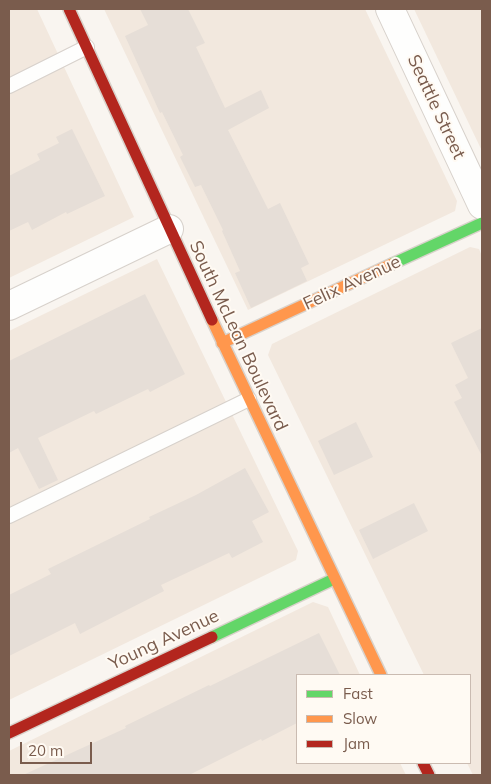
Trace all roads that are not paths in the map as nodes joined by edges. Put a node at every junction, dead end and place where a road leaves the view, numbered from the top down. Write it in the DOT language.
graph roads {
  1 [pos="70,9"];
  2 [pos="390,9"];
  3 [pos="87,47"];
  4 [pos="9,86"];
  5 [pos="482,205"];
  6 [pos="482,223"];
  7 [pos="168,229"];
  8 [pos="9,306"];
  9 [pos="222,343"];
  10 [pos="249,399"];
  11 [pos="9,516"];
  12 [pos="334,578"];
  13 [pos="381,674"];
  14 [pos="9,733"];
  1 -- 3 [label="main road, South McLean Boulevard"];
  2 -- 5 [label="street, Seattle Street"];
  3 -- 4 [label="lane"];
  3 -- 7 [label="main road, South McLean Boulevard"];
  6 -- 9 [label="main road, Felix Avenue"];
  7 -- 8 [label="street"];
  7 -- 9 [label="main road, South McLean Boulevard"];
  9 -- 10 [label="main road, South McLean Boulevard"];
  10 -- 11 [label="lane"];
  10 -- 12 [label="main road, South McLean Boulevard"];
  12 -- 13 [label="main road, South McLean Boulevard"];
  12 -- 14 [label="main road, Young Avenue"];
}
